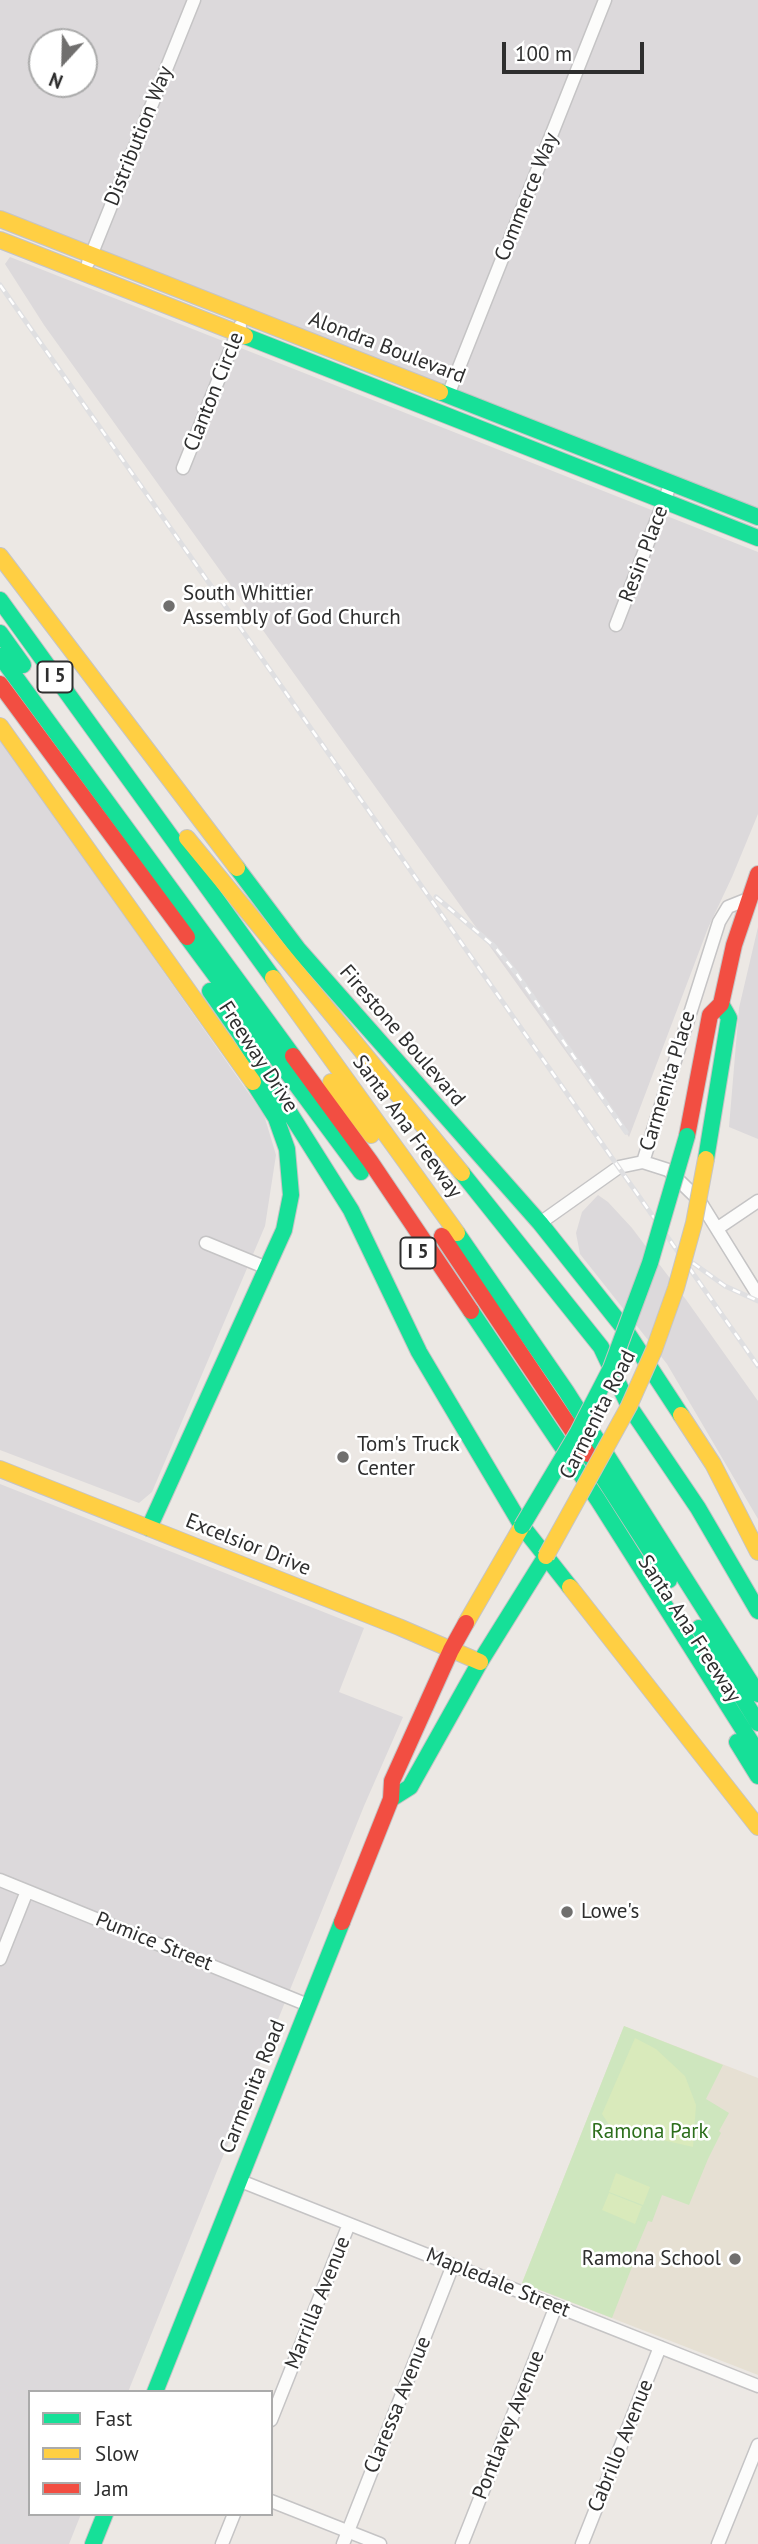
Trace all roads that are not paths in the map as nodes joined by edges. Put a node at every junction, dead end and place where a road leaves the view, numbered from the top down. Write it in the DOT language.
graph roads {
  1 [pos="194,0"];
  2 [pos="605,0"];
  3 [pos="0,219"];
  4 [pos="0,240"];
  5 [pos="92,255"];
  6 [pos="84,273"];
  7 [pos="245,315"];
  8 [pos="237,333"];
  9 [pos="448,395"];
  10 [pos="507,418"];
  11 [pos="500,436"];
  12 [pos="183,468"];
  13 [pos="671,483"];
  14 [pos="664,501"];
  15 [pos="758,517"];
  16 [pos="758,538"];
  17 [pos="0,556"];
  18 [pos="0,600"];
  19 [pos="616,625"];
  20 [pos="0,633"];
  21 [pos="0,656"];
  22 [pos="0,684"];
  23 [pos="0,726"];
  24 [pos="50,751"];
  25 [pos="111,754"];
  26 [pos="758,874"];
  27 [pos="748,899"];
  28 [pos="721,1004"];
  29 [pos="643,1163"];
  30 [pos="758,1201"];
  31 [pos="540,1223"];
  32 [pos="718,1228"];
  33 [pos="206,1243"];
  34 [pos="267,1268"];
  35 [pos="758,1295"];
  36 [pos="611,1368"];
  37 [pos="629,1406"];
  38 [pos="0,1469"];
  39 [pos="522,1525"];
  40 [pos="149,1528"];
  41 [pos="758,1552"];
  42 [pos="546,1556"];
  43 [pos="758,1611"];
  44 [pos="451,1650"];
  45 [pos="480,1662"];
  46 [pos="758,1694"];
  47 [pos="758,1723"];
  48 [pos="758,1753"];
  49 [pos="758,1776"];
  50 [pos="391,1799"];
  51 [pos="758,1827"];
  52 [pos="0,1880"];
  53 [pos="27,1891"];
  54 [pos="0,1959"];
  55 [pos="308,2005"];
  56 [pos="238,2180"];
  57 [pos="349,2224"];
  58 [pos="453,2266"];
  59 [pos="556,2306"];
  60 [pos="660,2347"];
  61 [pos="758,2386"];
  62 [pos="156,2390"];
  63 [pos="273,2415"];
  64 [pos="758,2445"];
  65 [pos="273,2502"];
  66 [pos="104,2516"];
  67 [pos="233,2516"];
  68 [pos="348,2531"];
  69 [pos="93,2544"];
  70 [pos="222,2544"];
  71 [pos="343,2544"];
  72 [pos="380,2544"];
  73 [pos="462,2544"];
  74 [pos="582,2544"];
  75 [pos="718,2544"];
  1 -- 5 [label="street, Distribution Way"];
  2 -- 9 [label="street, Commerce Way"];
  3 -- 5 [label="main road, Alondra Boulevard"];
  4 -- 6 [label="main road, Alondra Boulevard"];
  5 -- 6 [label="street, Distribution Way"];
  5 -- 7 [label="main road, Alondra Boulevard"];
  6 -- 8 [label="main road, Alondra Boulevard"];
  7 -- 8 [label="street, Clanton Circle"];
  7 -- 9 [label="main road, Alondra Boulevard"];
  8 -- 11 [label="main road, Alondra Boulevard"];
  8 -- 12 [label="street, Clanton Circle"];
  9 -- 10 [label="main road, Alondra Boulevard"];
  10 -- 11 [label="main road"];
  10 -- 13 [label="main road, Alondra Boulevard"];
  11 -- 14 [label="main road, Alondra Boulevard"];
  13 -- 14 [label="street, Resin Place"];
  13 -- 15 [label="main road, Alondra Boulevard"];
  14 -- 16 [label="main road, Alondra Boulevard"];
  14 -- 19 [label="street, Resin Place"];
  17 -- 31 [label="main road, Firestone Boulevard"];
  18 -- 25 [label="main road, Santa Ana Freeway / I 5"];
  20 -- 47 [label="main road"];
  21 -- 48 [label="main road"];
  22 -- 24 [label="main road, Santa Ana Freeway / I 5"];
  23 -- 34 [label="main road, Freeway Drive"];
  24 -- 39 [label="main road"];
  24 -- 49 [label="main road, Santa Ana Freeway / I 5"];
  25 -- 36 [label="main road"];
  25 -- 46 [label="main road, Santa Ana Freeway / I 5"];
  26 -- 27 [label="main road, Carmenita Road"];
  27 -- 28 [label="main road, Carmenita Road"];
  27 -- 29 [label="street, Carmenita Place"];
  28 -- 36 [label="main road, Carmenita Road, bridge"];
  28 -- 37 [label="main road, Carmenita Road, bridge"];
  29 -- 31 [label="street, Carmenita Place"];
  29 -- 32 [label="street"];
  30 -- 32 [label="street"];
  31 -- 41 [label="main road, Firestone Boulevard"];
  32 -- 35 [label="street"];
  33 -- 34 [label="street"];
  34 -- 40 [label="main road, Freeway Drive"];
  36 -- 37 [label="main road"];
  36 -- 39 [label="main road, Carmenita Road, bridge"];
  37 -- 42 [label="main road, Carmenita Road, bridge"];
  37 -- 43 [label="main road"];
  38 -- 40 [label="main road, Excelsior Drive"];
  39 -- 42 [label="main road"];
  39 -- 44 [label="main road, Carmenita Road"];
  40 -- 44 [label="main road, Excelsior Drive"];
  42 -- 45 [label="main road, Carmenita Road"];
  42 -- 51 [label="main road"];
  44 -- 45 [label="main road, Excelsior Drive"];
  44 -- 50 [label="main road, Carmenita Road"];
  45 -- 50 [label="main road, Carmenita Road"];
  50 -- 55 [label="main road, Carmenita Road"];
  52 -- 53 [label="street, Pumice Street"];
  53 -- 54 [label="street"];
  53 -- 55 [label="street, Pumice Street"];
  55 -- 56 [label="main road, Carmenita Road"];
  56 -- 57 [label="street, Mapledale Street"];
  56 -- 62 [label="main road, Carmenita Road"];
  57 -- 58 [label="street, Mapledale Street"];
  57 -- 63 [label="street, Marrilla Avenue"];
  58 -- 59 [label="street, Mapledale Street"];
  58 -- 68 [label="street, Claressa Avenue"];
  59 -- 60 [label="street, Mapledale Street"];
  59 -- 73 [label="street, Pontlavey Avenue"];
  60 -- 61 [label="street, Mapledale Street"];
  60 -- 74 [label="street, Cabrillo Avenue"];
  64 -- 75 [label="street"];
  65 -- 68 [label="street"];
  66 -- 69 [label="main road"];
  67 -- 70 [label="street"];
  68 -- 71 [label="street, Claressa Avenue"];
  68 -- 72 [label="street"];
}
